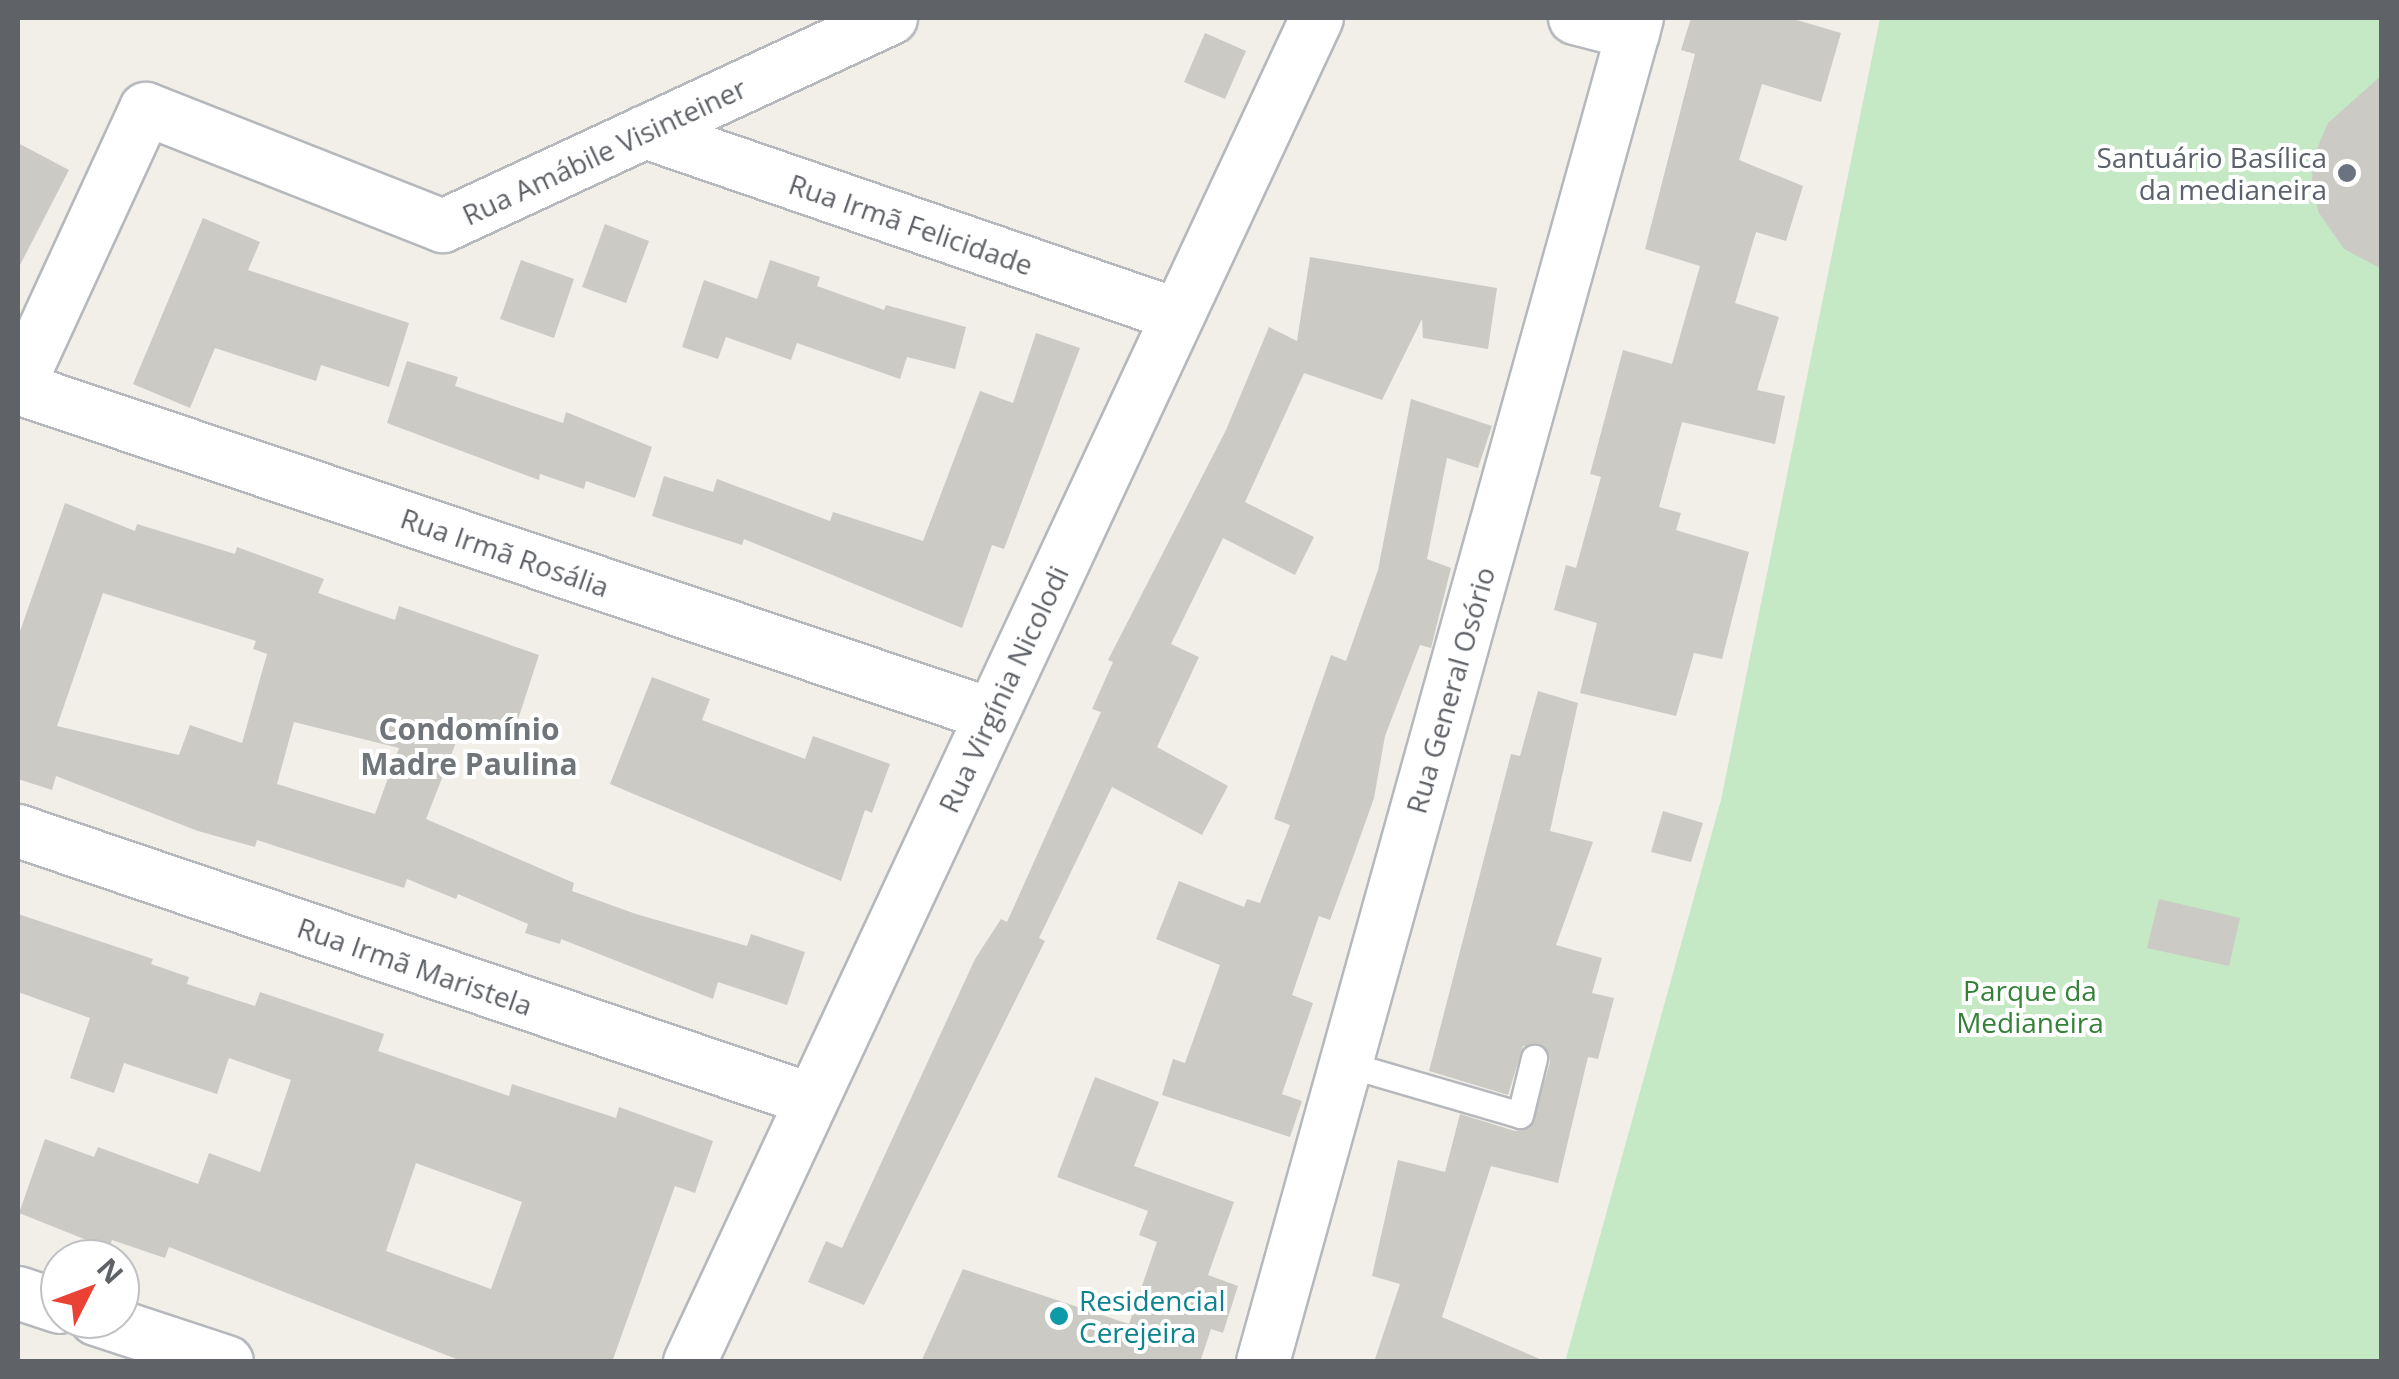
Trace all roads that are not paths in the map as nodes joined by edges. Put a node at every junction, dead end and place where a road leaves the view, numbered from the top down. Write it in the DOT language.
graph roads {
  1 [pos="892,18"];
  2 [pos="1317,18"];
  3 [pos="1575,18"];
  4 [pos="1635,25"];
  5 [pos="645,132"];
  6 [pos="1177,316"];
  7 [pos="18,388"];
  8 [pos="992,715"];
  9 [pos="18,831"];
  10 [pos="1534,1058"];
  11 [pos="1346,1064"];
  12 [pos="812,1100"];
  13 [pos="140,1333"];
  14 [pos="227,1362"];
  15 [pos="690,1362"];
  16 [pos="1263,1362"];
  1 -- 5 [label="street, Rua Amábile Visinteiner"];
  2 -- 6 [label="street, Rua Virgínia Nicolodi"];
  3 -- 4 [label="street"];
  4 -- 11 [label="street, Rua General Osório"];
  5 -- 6 [label="street, Rua Irmã Felicidade"];
  5 -- 7 [label="street, Rua Amábile Visinteiner"];
  6 -- 8 [label="street, Rua Virgínia Nicolodi"];
  7 -- 8 [label="street, Rua Irmã Rosália"];
  8 -- 12 [label="street, Rua Virgínia Nicolodi"];
  9 -- 12 [label="street, Rua Irmã Maristela"];
  10 -- 11 [label="lane"];
  11 -- 16 [label="street, Rua General Osório"];
  12 -- 15 [label="street, Rua Virgínia Nicolodi"];
  13 -- 14 [label="street"];
}
